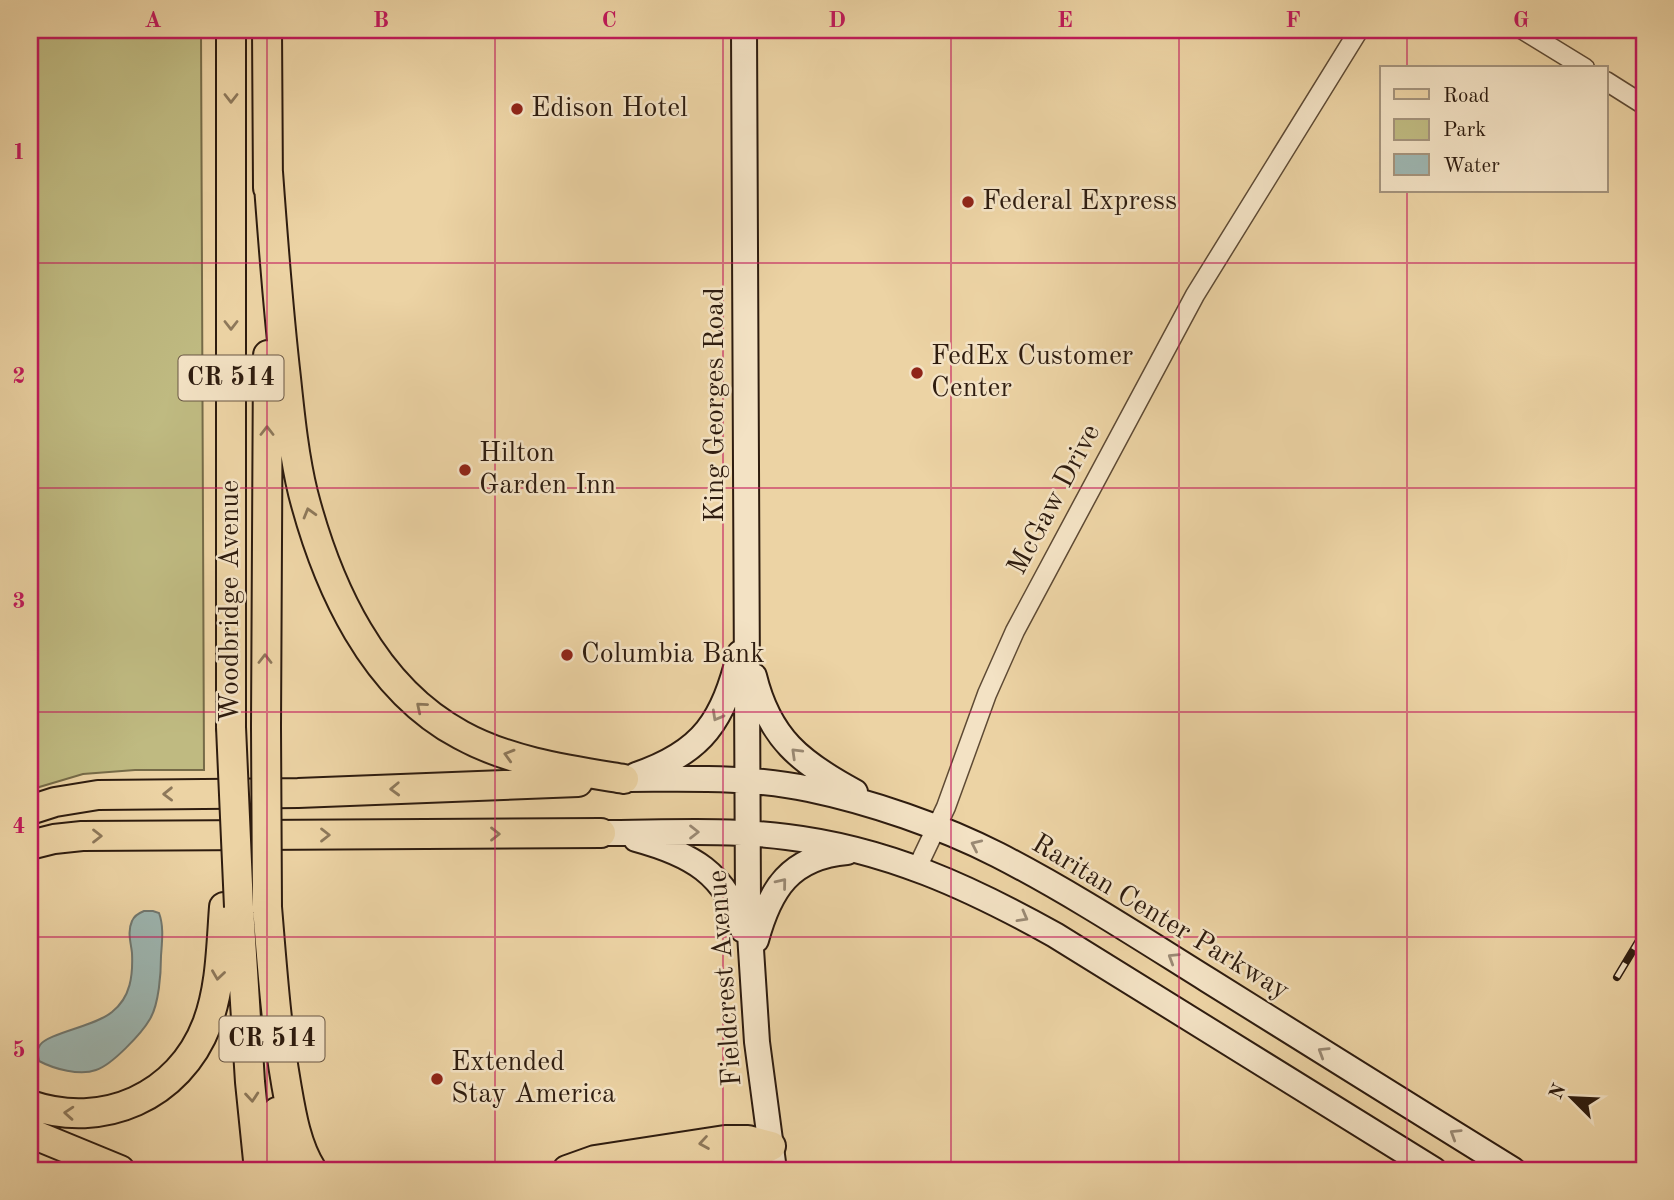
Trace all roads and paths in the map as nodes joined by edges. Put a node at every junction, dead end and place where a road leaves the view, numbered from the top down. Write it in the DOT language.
graph roads {
  1 [pos="231,30"];
  2 [pos="267,30"];
  3 [pos="744,30"];
  4 [pos="1359,30"];
  5 [pos="1523,30"];
  6 [pos="1582,66"];
  7 [pos="1608,82"];
  8 [pos="1644,105"];
  9 [pos="268,172"];
  10 [pos="747,604"];
  11 [pos="747,644"];
  12 [pos="624,779"];
  13 [pos="747,780"];
  14 [pos="30,810"];
  15 [pos="895,814"];
  16 [pos="936,828"];
  17 [pos="601,833"];
  18 [pos="748,834"];
  19 [pos="30,845"];
  20 [pos="862,850"];
  21 [pos="917,868"];
  22 [pos="232,907"];
  23 [pos="267,907"];
  24 [pos="751,969"];
  25 [pos="30,1105"];
  26 [pos="30,1133"];
  27 [pos="773,1158"];
  28 [pos="120,1170"];
  29 [pos="259,1170"];
  30 [pos="284,1170"];
  31 [pos="312,1170"];
  32 [pos="567,1170"];
  33 [pos="688,1170"];
  34 [pos="1434,1170"];
  35 [pos="1513,1170"];
  1 -- 22 [label="main road, Woodbridge Avenue / CR 514, one-way, bridge"];
  2 -- 9 [label="main road, Woodbridge Avenue / CR 514"];
  3 -- 10 [label="main road, King Georges Road"];
  4 -- 16 [label="street, McGaw Drive"];
  5 -- 6 [label="street"];
  7 -- 8 [label="street"];
  12 -- 9 [label="main road, one-way"];
  23 -- 9 [label="main road, Woodbridge Avenue / CR 514, one-way, bridge"];
  10 -- 11 [label="main road, King Georges Road"];
  10 -- 12 [label="main road, one-way"];
  11 -- 13 [label="main road, King Georges Road"];
  15 -- 11 [label="main road, one-way"];
  12 -- 13 [label="main road, Raritan Center Parkway"];
  12 -- 14 [label="main road, one-way"];
  13 -- 15 [label="main road, Raritan Center Parkway"];
  13 -- 18 [label="main road, Fieldcrest Avenue"];
  15 -- 16 [label="main road, Raritan Center Parkway"];
  16 -- 21 [label="street, McGaw Drive"];
  35 -- 16 [label="main road, Raritan Center Parkway, one-way"];
  17 -- 18 [label="main road, one-way"];
  19 -- 17 [label="main road, one-way"];
  17 -- 24 [label="main road"];
  18 -- 20 [label="main road"];
  18 -- 24 [label="main road, Fieldcrest Avenue"];
  20 -- 21 [label="main road"];
  24 -- 20 [label="main road, one-way"];
  21 -- 34 [label="main road, one-way"];
  22 -- 25 [label="main road, one-way"];
  22 -- 29 [label="main road, Woodbridge Avenue / CR 514, one-way"];
  23 -- 30 [label="main road, Woodbridge Avenue / CR 514"];
  23 -- 31 [label="main road"];
  24 -- 27 [label="main road, Fieldcrest Avenue"];
  26 -- 28 [label="main road"];
  27 -- 32 [label="main road, one-way"];
  27 -- 33 [label="main road"];
}
